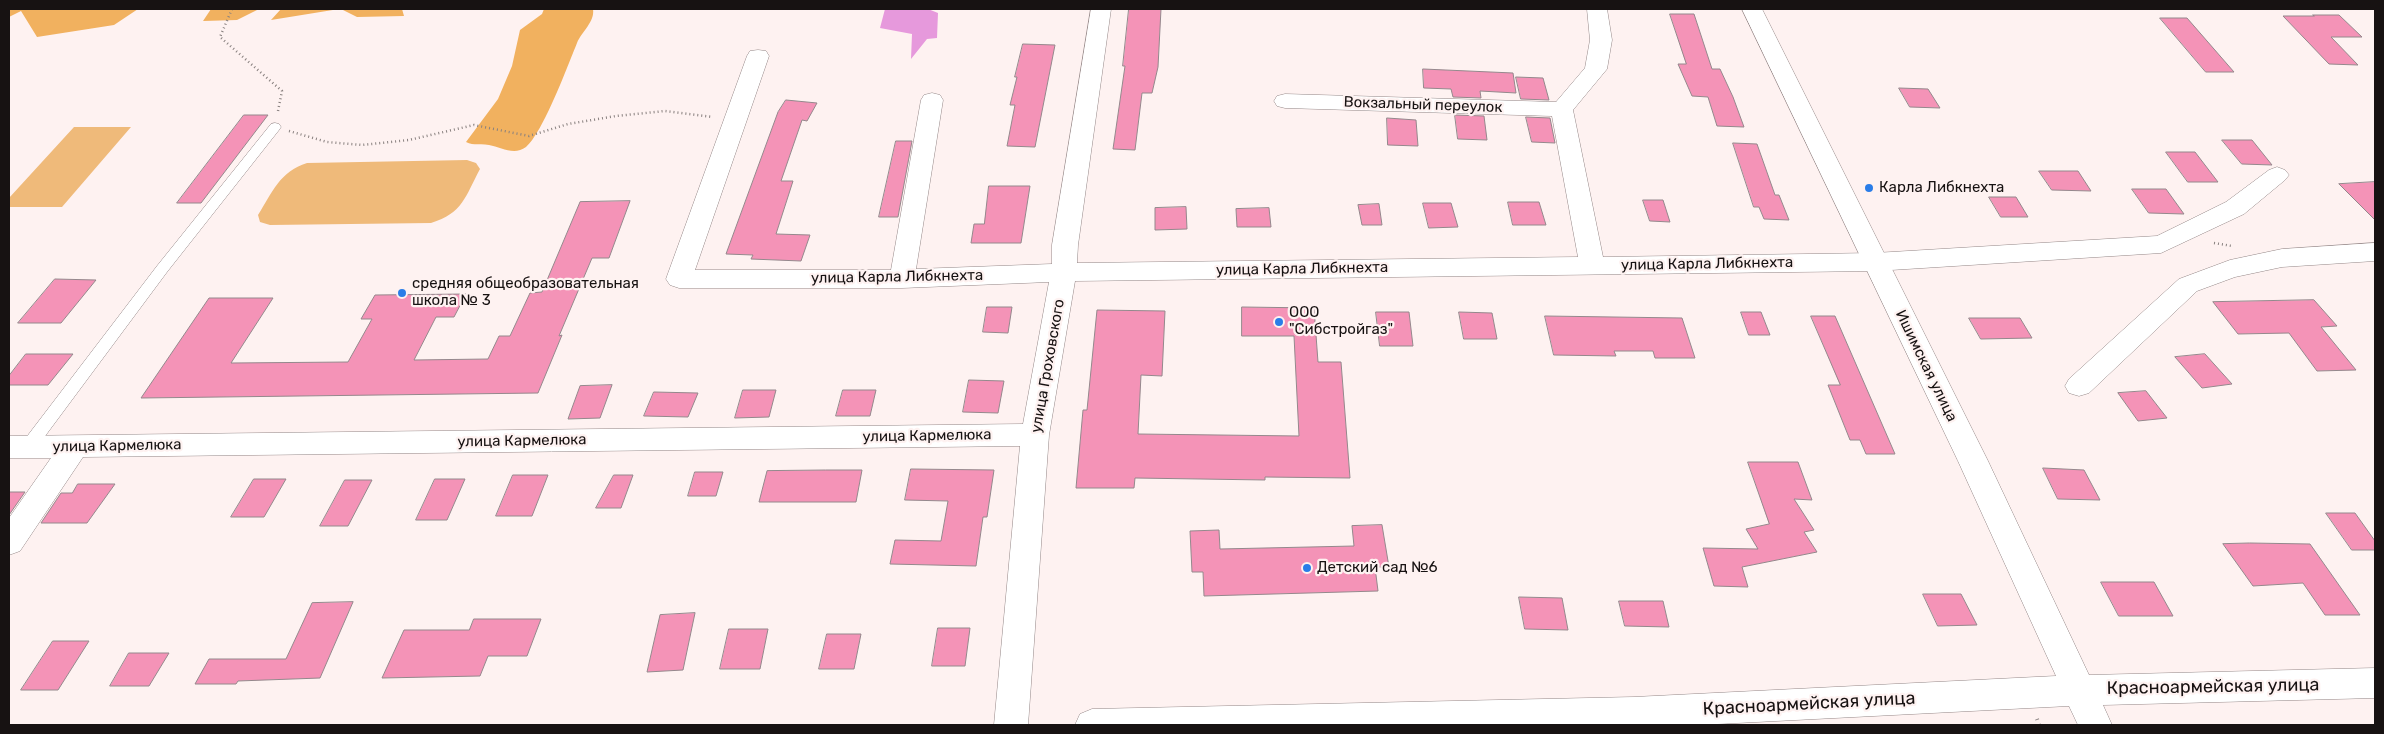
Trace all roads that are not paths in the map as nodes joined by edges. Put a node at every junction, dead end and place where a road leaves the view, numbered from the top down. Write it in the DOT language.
graph roads {
  1 [pos="1101,9"];
  2 [pos="1597,9"];
  3 [pos="1752,9"];
  4 [pos="758,56"];
  5 [pos="932,100"];
  6 [pos="1285,101"];
  7 [pos="1562,109"];
  8 [pos="275,126"];
  9 [pos="2277,175"];
  10 [pos="2375,252"];
  11 [pos="1875,262"];
  12 [pos="1592,266"];
  13 [pos="1064,272"];
  14 [pos="902,279"];
  15 [pos="2079,386"];
  16 [pos="1035,435"];
  17 [pos="75,446"];
  18 [pos="19,447"];
  19 [pos="9,542"];
  20 [pos="2375,683"];
  21 [pos="2080,690"];
  22 [pos="1012,725"];
  23 [pos="1092,725"];
  24 [pos="2096,725"];
  1 -- 13 [label="street, улица Гроховского"];
  2 -- 7 [label="street"];
  3 -- 11 [label="street, Ишимская улица"];
  4 -- 14 [label="street, улица Карла Либкнехта"];
  5 -- 14 [label="street"];
  6 -- 7 [label="street, Вокзальный переулок"];
  7 -- 12 [label="street"];
  8 -- 18 [label="lane"];
  9 -- 11 [label="street, улица Карла Либкнехта"];
  10 -- 15 [label="street"];
  11 -- 12 [label="street, улица Карла Либкнехта"];
  11 -- 21 [label="street, Ишимская улица"];
  12 -- 13 [label="street, улица Карла Либкнехта"];
  13 -- 14 [label="street, улица Карла Либкнехта"];
  13 -- 16 [label="street, улица Гроховского"];
  16 -- 17 [label="street, улица Кармелюка"];
  16 -- 22 [label="street, улица Гроховского"];
  17 -- 18 [label="street, улица Кармелюка"];
  17 -- 19 [label="street"];
  20 -- 21 [label="street, Красноармейская улица"];
  21 -- 23 [label="street, Красноармейская улица"];
  21 -- 24 [label="street, Ишимская улица"];
}
